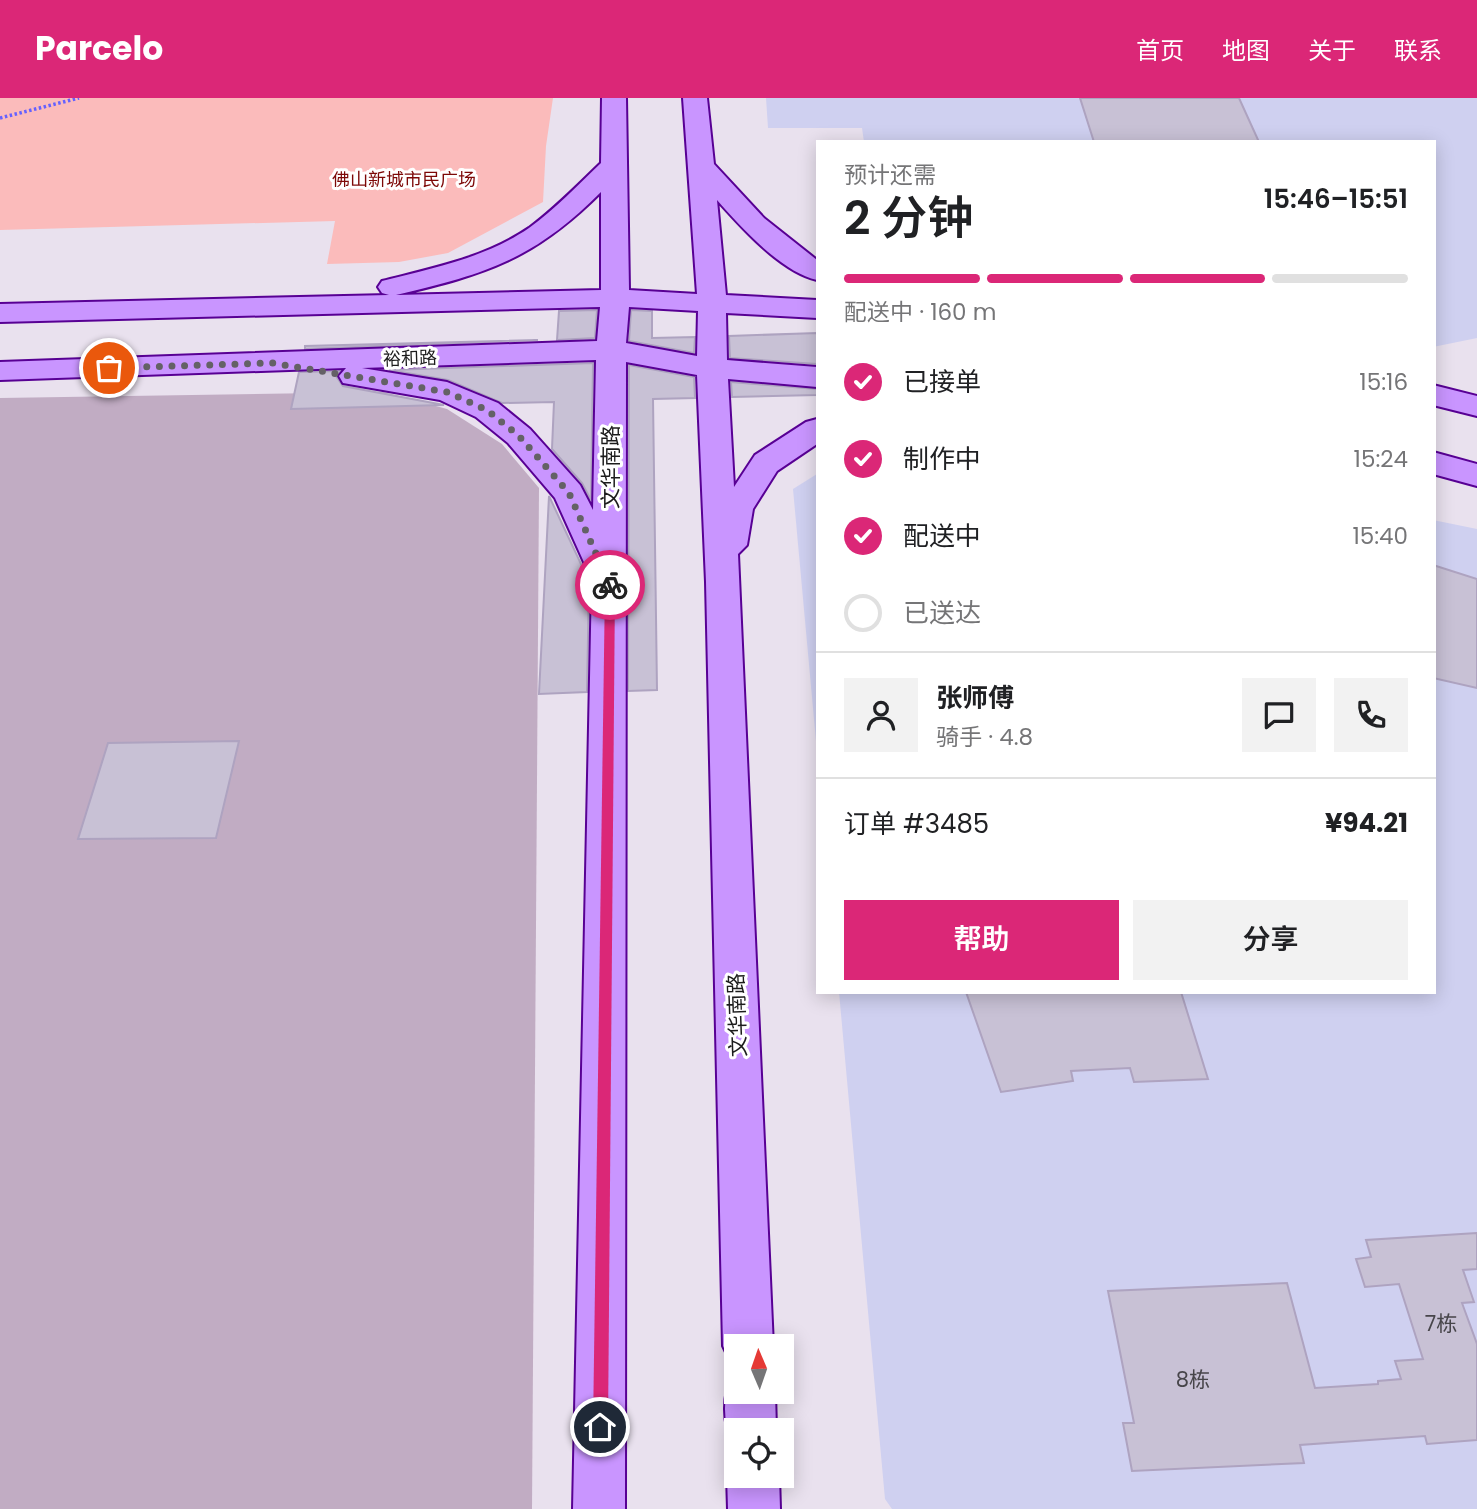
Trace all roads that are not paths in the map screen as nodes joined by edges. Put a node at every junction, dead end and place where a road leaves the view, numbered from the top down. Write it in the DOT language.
graph roads {
  1 [pos="614,98"];
  2 [pos="695,98"];
  3 [pos="615,163"];
  4 [pos="700,165"];
  5 [pos="816,271"];
  6 [pos="615,298"];
  7 [pos="712,302"];
  8 [pos="293,305"];
  9 [pos="816,309"];
  10 [pos="0,313"];
  11 [pos="611,350"];
  12 [pos="272,363"];
  13 [pos="712,368"];
  14 [pos="0,371"];
  15 [pos="816,377"];
  16 [pos="1436,396"];
  17 [pos="1477,406"];
  18 [pos="816,430"];
  19 [pos="1436,465"];
  20 [pos="1477,475"];
  21 [pos="723,582"];
  22 [pos="610,585"];
  23 [pos="748,1334"];
  24 [pos="753,1488"];
  25 [pos="599,1509"];
  26 [pos="754,1509"];
  1 -- 3 [label="main road, 文华南路"];
  2 -- 4 [label="main road, 文华南路"];
  3 -- 6 [label="main road, 文华南路"];
  3 -- 8 [label="main road"];
  4 -- 5 [label="main road"];
  4 -- 7 [label="main road, 文华南路"];
  6 -- 7 [label="main road"];
  6 -- 8 [label="main road"];
  6 -- 11 [label="main road, 文华南路"];
  7 -- 9 [label="main road"];
  7 -- 13 [label="main road, 文华南路"];
  8 -- 10 [label="main road"];
  11 -- 12 [label="main road, 裕和路"];
  11 -- 13 [label="main road, 裕和路"];
  11 -- 22 [label="main road, 文华南路"];
  12 -- 14 [label="main road, 裕和路"];
  12 -- 22 [label="main road"];
  13 -- 15 [label="main road, 裕和路"];
  13 -- 21 [label="main road, 文华南路"];
  16 -- 17 [label="main road"];
  18 -- 21 [label="main road"];
  19 -- 20 [label="main road"];
  21 -- 23 [label="main road, 文华南路"];
  22 -- 25 [label="main road, 文华南路"];
  24 -- 26 [label="main road"];
}
